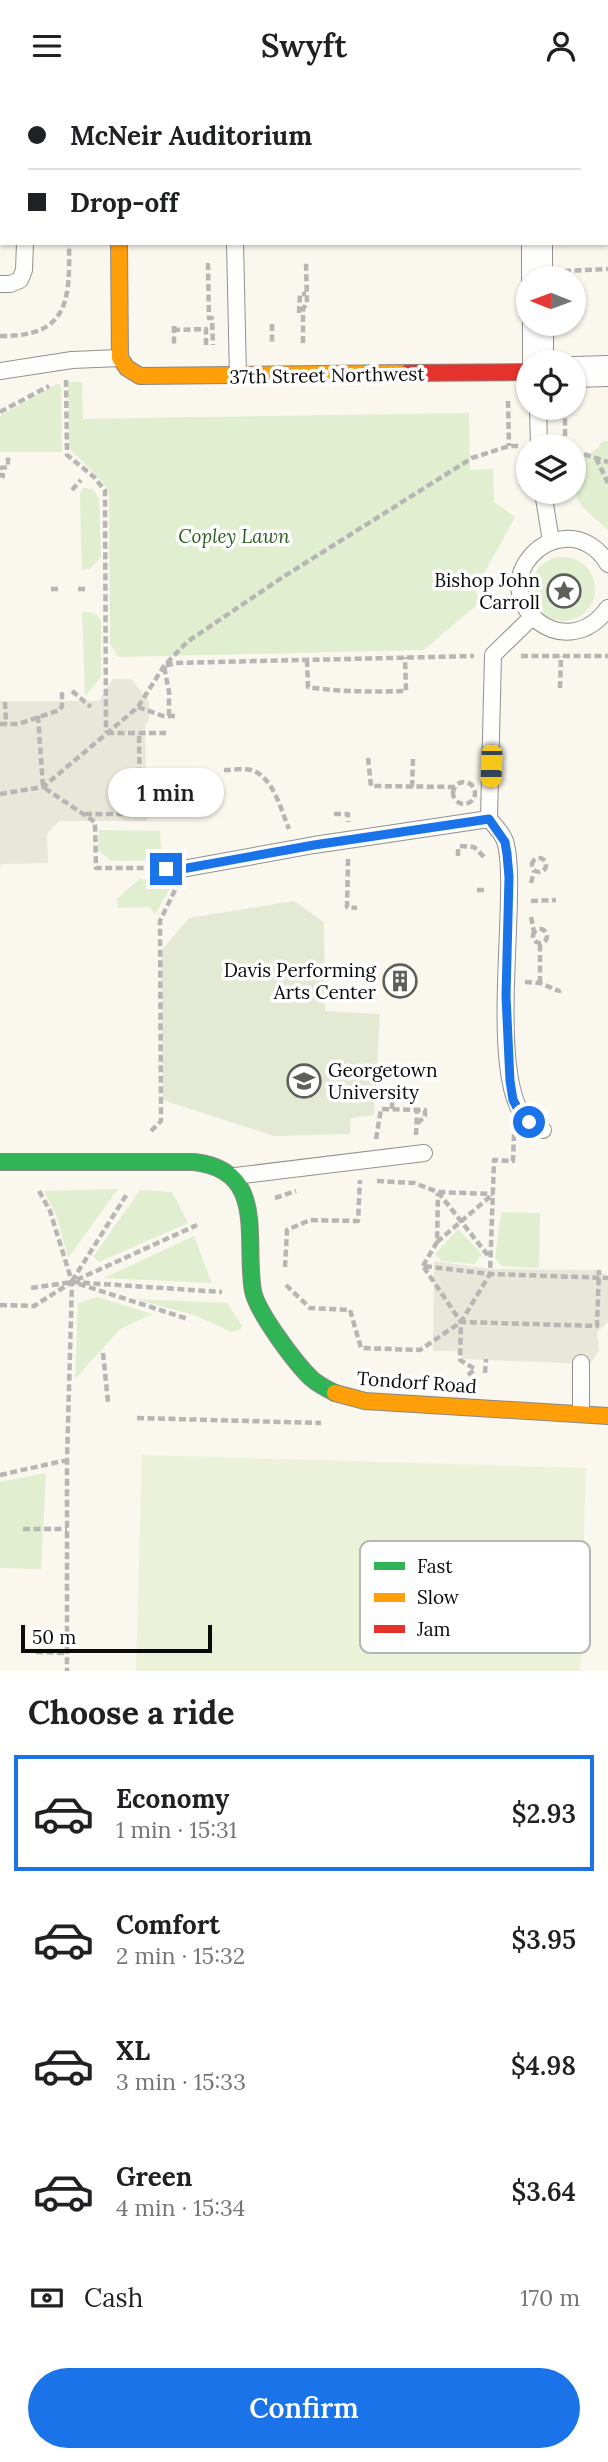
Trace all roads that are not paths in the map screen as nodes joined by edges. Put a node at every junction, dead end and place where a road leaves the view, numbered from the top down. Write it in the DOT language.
graph roads {
  1 [pos="25,245"];
  2 [pos="119,245"];
  3 [pos="235,245"];
  4 [pos="538,245"];
  5 [pos="547,266"];
  6 [pos="0,284"];
  7 [pos="124,363"];
  8 [pos="608,371"];
  9 [pos="0,372"];
  10 [pos="516,372"];
  11 [pos="586,372"];
  12 [pos="238,376"];
  13 [pos="545,504"];
  14 [pos="551,541"];
  15 [pos="608,564"];
  16 [pos="608,608"];
  17 [pos="532,617"];
  18 [pos="489,819"];
  19 [pos="166,869"];
  20 [pos="543,1130"];
  21 [pos="424,1153"];
  22 [pos="0,1163"];
  23 [pos="233,1176"];
  24 [pos="582,1363"];
  25 [pos="581,1413"];
  26 [pos="608,1416"];
  1 -- 6 [label="lane"];
  2 -- 7 [label="street"];
  3 -- 12 [label="lane"];
  4 -- 5 [label="street"];
  7 -- 9 [label="lane"];
  7 -- 12 [label="street, 37th Street Northwest"];
  8 -- 11 [label="street"];
  10 -- 12 [label="street, 37th Street Northwest"];
  13 -- 14 [label="lane"];
  14 -- 15 [label="lane"];
  14 -- 17 [label="lane"];
  16 -- 17 [label="lane"];
  17 -- 18 [label="lane"];
  18 -- 19 [label="lane"];
  18 -- 20 [label="lane"];
  21 -- 23 [label="lane"];
  22 -- 23 [label="street"];
  23 -- 25 [label="street, Tondorf Road"];
  24 -- 25 [label="lane"];
  25 -- 26 [label="street, Tondorf Road"];
}
